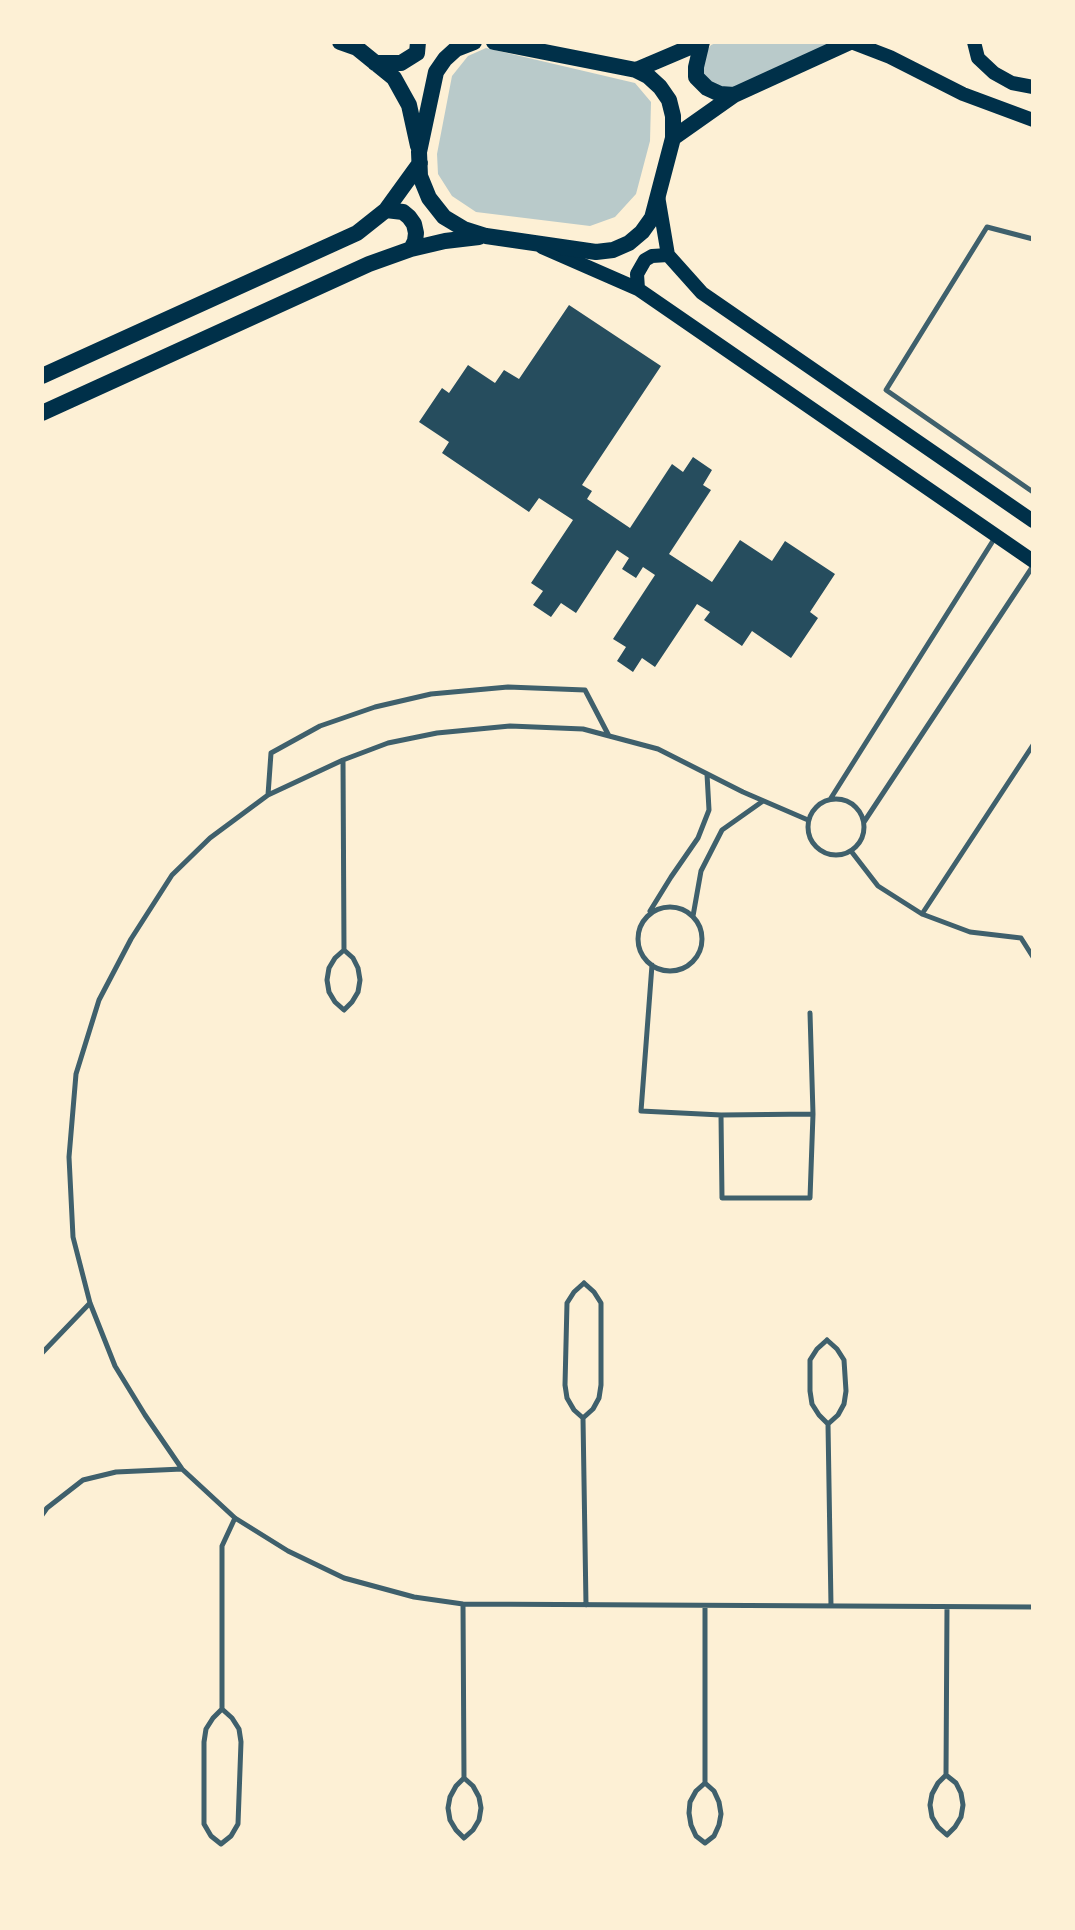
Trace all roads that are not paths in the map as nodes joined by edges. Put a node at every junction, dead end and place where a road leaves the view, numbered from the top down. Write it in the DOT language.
graph roads {
  1 [pos="340,42"];
  2 [pos="418,42"];
  3 [pos="474,42"];
  4 [pos="494,42"];
  5 [pos="702,42"];
  6 [pos="850,42"];
  7 [pos="974,42"];
  8 [pos="375,63"];
  9 [pos="636,70"];
  10 [pos="1033,87"];
  11 [pos="734,95"];
  12 [pos="1033,120"];
  13 [pos="673,138"];
  14 [pos="419,157"];
  15 [pos="658,196"];
  16 [pos="386,210"];
  17 [pos="486,236"];
  18 [pos="1033,239"];
  19 [pos="532,242"];
  20 [pos="411,248"];
  21 [pos="667,255"];
  22 [pos="638,289"];
  23 [pos="42,376"];
  24 [pos="42,413"];
  25 [pos="1033,492"];
  26 [pos="1031,515"];
  27 [pos="996,536"];
  28 [pos="1033,564"];
  29 [pos="609,736"];
  30 [pos="1033,746"];
  31 [pos="343,760"];
  32 [pos="707,774"];
  33 [pos="268,795"];
  34 [pos="831,798"];
  35 [pos="763,801"];
  36 [pos="808,821"];
  37 [pos="864,822"];
  38 [pos="851,851"];
  39 [pos="922,914"];
  40 [pos="693,916"];
  41 [pos="646,918"];
  42 [pos="344,950"];
  43 [pos="1033,957"];
  44 [pos="652,965"];
  45 [pos="810,1013"];
  46 [pos="813,1114"];
  47 [pos="722,1115"];
  48 [pos="90,1303"];
  49 [pos="42,1353"];
  50 [pos="583,1418"];
  51 [pos="828,1424"];
  52 [pos="182,1469"];
  53 [pos="42,1514"];
  54 [pos="235,1518"];
  55 [pos="463,1604"];
  56 [pos="586,1605"];
  57 [pos="705,1606"];
  58 [pos="831,1606"];
  59 [pos="947,1607"];
  60 [pos="1033,1607"];
  61 [pos="222,1709"];
  62 [pos="947,1775"];
  63 [pos="464,1778"];
  64 [pos="705,1783"];
  1 -- 8 [label="main road"];
  2 -- 8 [label="main road"];
  3 -- 14 [label="main road"];
  4 -- 9 [label="main road"];
  5 -- 9 [label="main road"];
  5 -- 11 [label="main road"];
  6 -- 11 [label="main road"];
  6 -- 12 [label="main road"];
  7 -- 10 [label="main road"];
  8 -- 14 [label="main road"];
  9 -- 13 [label="main road"];
  11 -- 13 [label="main road"];
  13 -- 15 [label="main road"];
  14 -- 16 [label="main road"];
  14 -- 17 [label="main road"];
  15 -- 19 [label="main road"];
  15 -- 21 [label="main road"];
  16 -- 20 [label="main road"];
  16 -- 23 [label="main road"];
  17 -- 19 [label="main road"];
  17 -- 20 [label="main road"];
  18 -- 25 [label="lane"];
  19 -- 22 [label="main road"];
  20 -- 24 [label="main road"];
  21 -- 22 [label="main road"];
  21 -- 26 [label="main road"];
  22 -- 27 [label="main road"];
  27 -- 28 [label="main road"];
  27 -- 34 [label="lane"];
  28 -- 37 [label="lane"];
  29 -- 31 [label="lane"];
  29 -- 32 [label="lane"];
  29 -- 33 [label="lane"];
  30 -- 39 [label="lane"];
  31 -- 33 [label="lane"];
  31 -- 42 [label="lane"];
  32 -- 35 [label="lane"];
  32 -- 41 [label="lane"];
  33 -- 48 [label="lane"];
  34 -- 36 [label="lane"];
  34 -- 37 [label="lane"];
  35 -- 36 [label="lane"];
  35 -- 40 [label="lane"];
  36 -- 38 [label="lane"];
  37 -- 38 [label="lane"];
  38 -- 39 [label="lane"];
  39 -- 43 [label="lane"];
  40 -- 41 [label="lane"];
  40 -- 44 [label="lane"];
  41 -- 44 [label="lane"];
  42 -- 42 [label="lane"];
  44 -- 47 [label="lane"];
  45 -- 46 [label="lane"];
  46 -- 47 [label="lane"];
  46 -- 47 [label="lane"];
  48 -- 49 [label="lane"];
  48 -- 52 [label="lane"];
  50 -- 50 [label="lane"];
  50 -- 56 [label="lane"];
  51 -- 51 [label="lane"];
  51 -- 58 [label="lane"];
  52 -- 53 [label="lane"];
  52 -- 54 [label="lane"];
  54 -- 55 [label="lane"];
  54 -- 61 [label="lane"];
  55 -- 56 [label="lane"];
  55 -- 63 [label="lane"];
  56 -- 57 [label="lane"];
  57 -- 58 [label="lane"];
  57 -- 64 [label="lane"];
  58 -- 59 [label="lane"];
  59 -- 60 [label="lane"];
  59 -- 62 [label="lane"];
  61 -- 61 [label="lane"];
  62 -- 62 [label="lane"];
  63 -- 63 [label="lane"];
  64 -- 64 [label="lane"];
}
